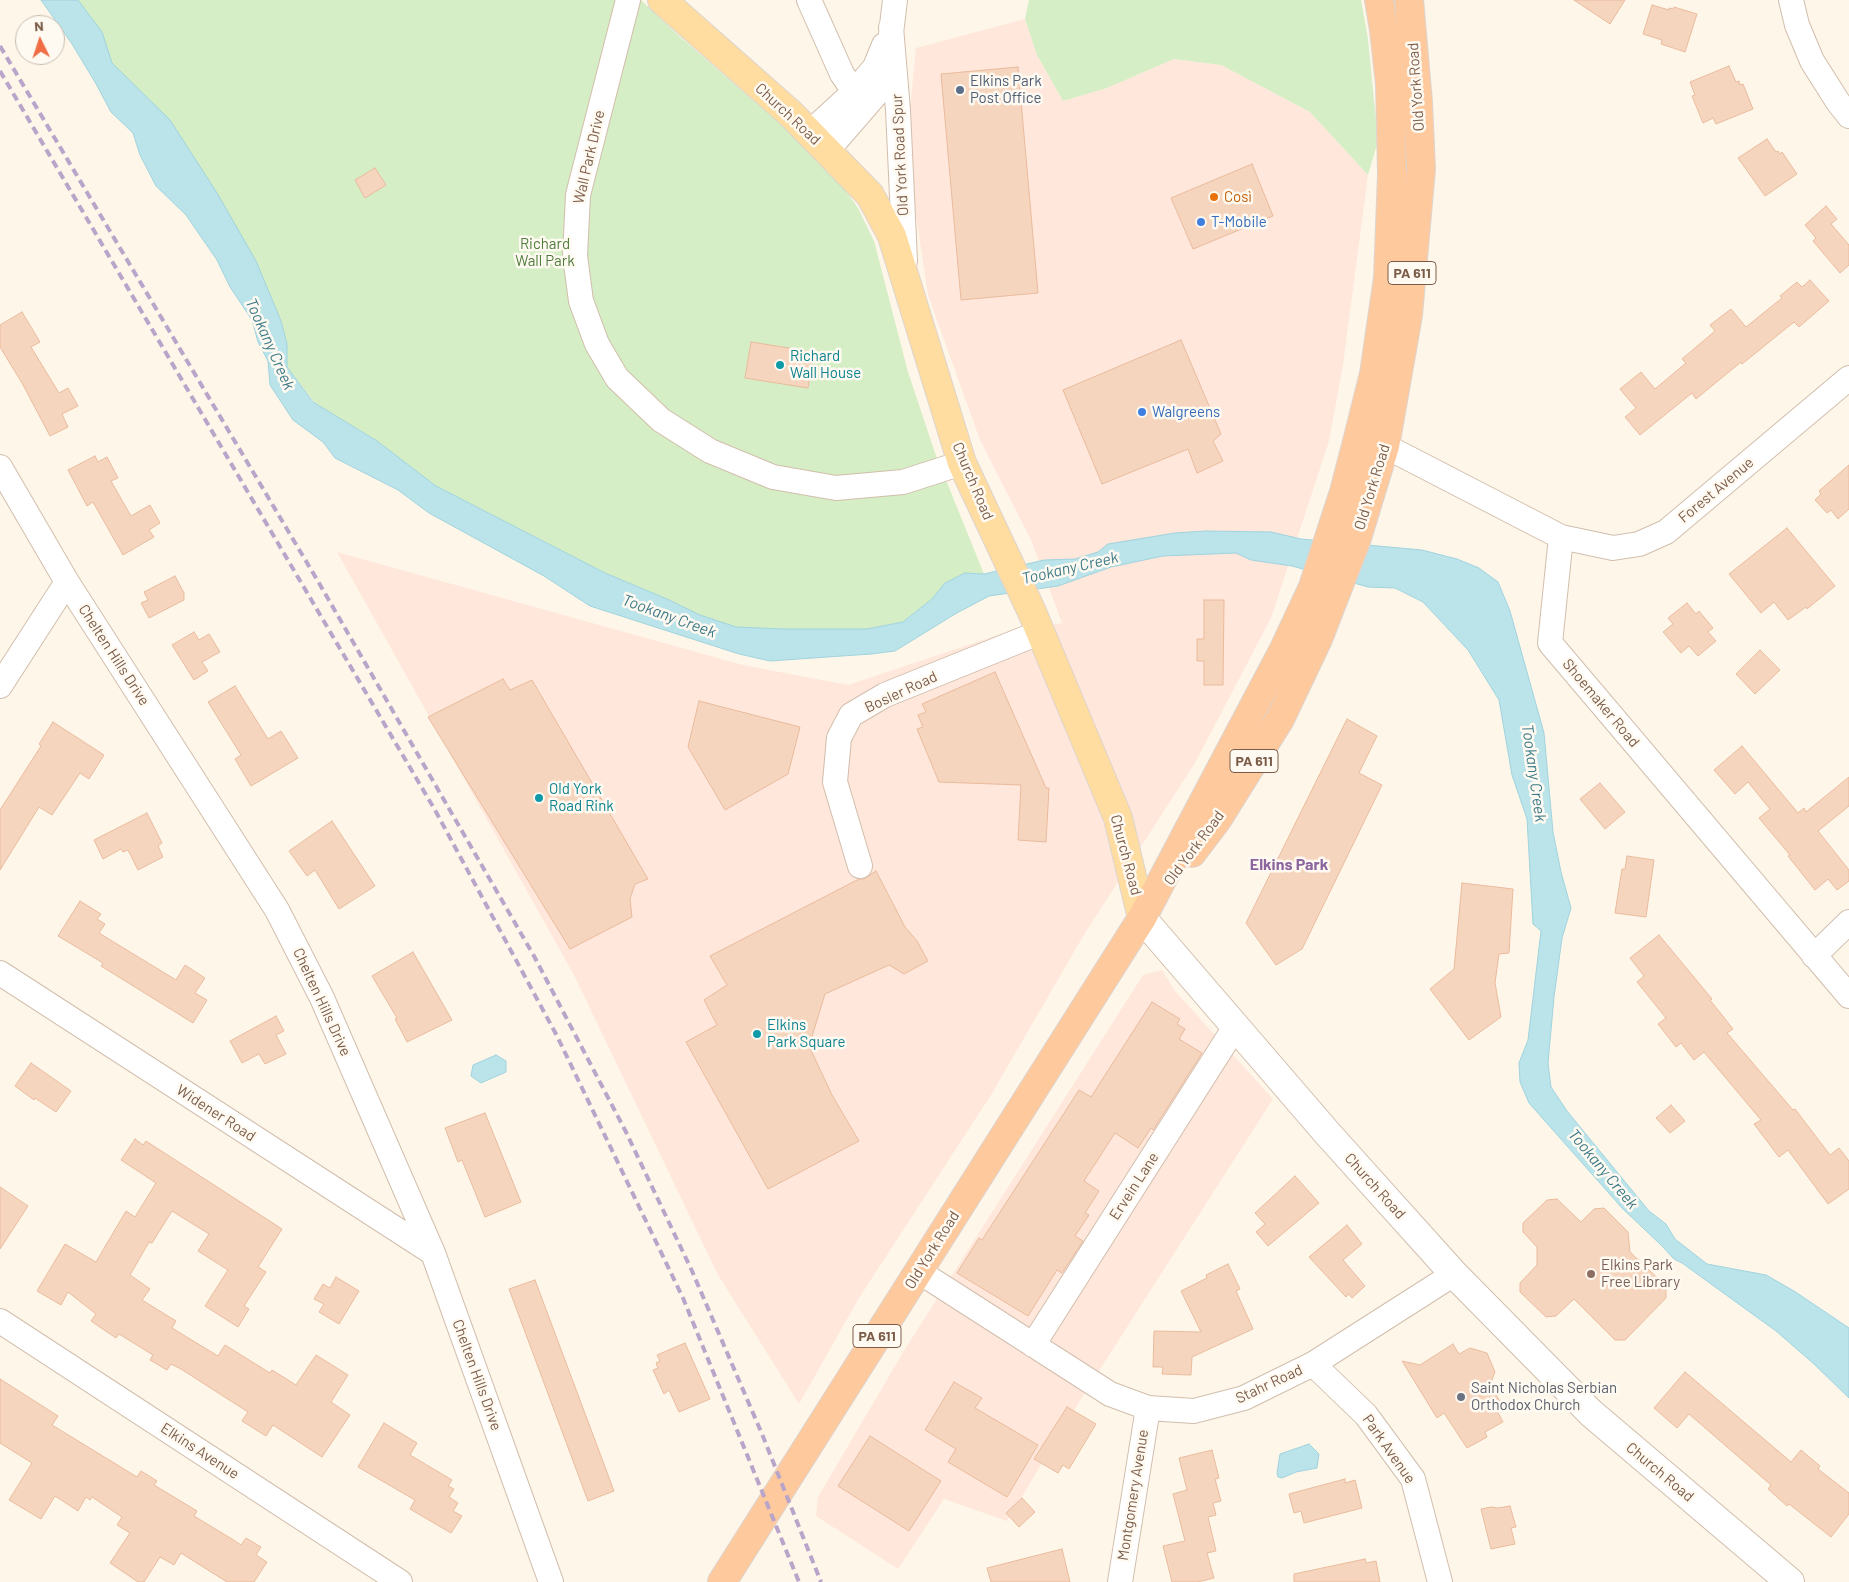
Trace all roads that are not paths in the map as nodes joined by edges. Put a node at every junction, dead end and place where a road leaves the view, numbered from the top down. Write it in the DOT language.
graph roads {
  1 [pos="628,0"];
  2 [pos="662,0"];
  3 [pos="809,0"];
  4 [pos="895,0"];
  5 [pos="1379,0"];
  6 [pos="1409,0"];
  7 [pos="1791,0"];
  8 [pos="891,27"];
  9 [pos="864,96"];
  10 [pos="1849,116"];
  11 [pos="818,142"];
  12 [pos="906,283"];
  13 [pos="1849,378"];
  14 [pos="1385,446"];
  15 [pos="962,463"];
  16 [pos="0,467"];
  17 [pos="1561,536"];
  18 [pos="67,582"];
  19 [pos="1325,588"];
  20 [pos="1036,622"];
  21 [pos="0,686"];
  22 [pos="860,866"];
  23 [pos="1142,918"];
  24 [pos="1849,922"];
  25 [pos="1814,956"];
  26 [pos="0,972"];
  27 [pos="1849,996"];
  28 [pos="1235,1027"];
  29 [pos="433,1253"];
  30 [pos="918,1271"];
  31 [pos="1454,1274"];
  32 [pos="0,1321"];
  33 [pos="1033,1345"];
  34 [pos="1313,1364"];
  35 [pos="1148,1408"];
  36 [pos="400,1582"];
  37 [pos="551,1582"];
  38 [pos="722,1582"];
  39 [pos="1120,1582"];
  40 [pos="1440,1582"];
  41 [pos="1790,1582"];
  1 -- 15 [label="street, Wall Park Drive"];
  2 -- 11 [label="main road, Church Road"];
  3 -- 9 [label="street"];
  4 -- 8 [label="street, Old York Road Spur"];
  5 -- 19 [label="highway, Old York Road / PA 611"];
  6 -- 14 [label="highway, Old York Road / PA 611"];
  7 -- 10 [label="street"];
  8 -- 9 [label="street, Old York Road Spur"];
  8 -- 12 [label="street, Old York Road Spur"];
  9 -- 11 [label="street, Old York Road Spur"];
  11 -- 12 [label="main road, Church Road"];
  12 -- 15 [label="main road, Church Road"];
  13 -- 17 [label="street, Forest Avenue"];
  14 -- 17 [label="street"];
  14 -- 19 [label="highway, Old York Road / PA 611"];
  15 -- 20 [label="main road, Church Road"];
  16 -- 18 [label="street, Chelten Hills Drive"];
  17 -- 25 [label="street, Shoemaker Road"];
  18 -- 21 [label="street"];
  18 -- 29 [label="street, Chelten Hills Drive"];
  19 -- 23 [label="highway, Old York Road / PA 611"];
  20 -- 22 [label="street, Bosler Road"];
  20 -- 23 [label="main road, Church Road"];
  23 -- 28 [label="street, Church Road"];
  23 -- 30 [label="highway, Old York Road / PA 611"];
  24 -- 25 [label="street"];
  25 -- 27 [label="street, Shoemaker Road"];
  26 -- 29 [label="street, Widener Road"];
  28 -- 31 [label="street, Church Road"];
  28 -- 33 [label="street, Ervein Lane"];
  29 -- 37 [label="street, Chelten Hills Drive"];
  30 -- 33 [label="street, Stahr Road"];
  30 -- 38 [label="highway, Old York Road / PA 611"];
  31 -- 34 [label="street, Stahr Road"];
  31 -- 41 [label="street, Church Road"];
  32 -- 36 [label="street, Elkins Avenue"];
  33 -- 35 [label="street, Stahr Road"];
  34 -- 35 [label="street, Stahr Road"];
  34 -- 40 [label="street, Park Avenue"];
  35 -- 39 [label="street, Montgomery Avenue"];
}
